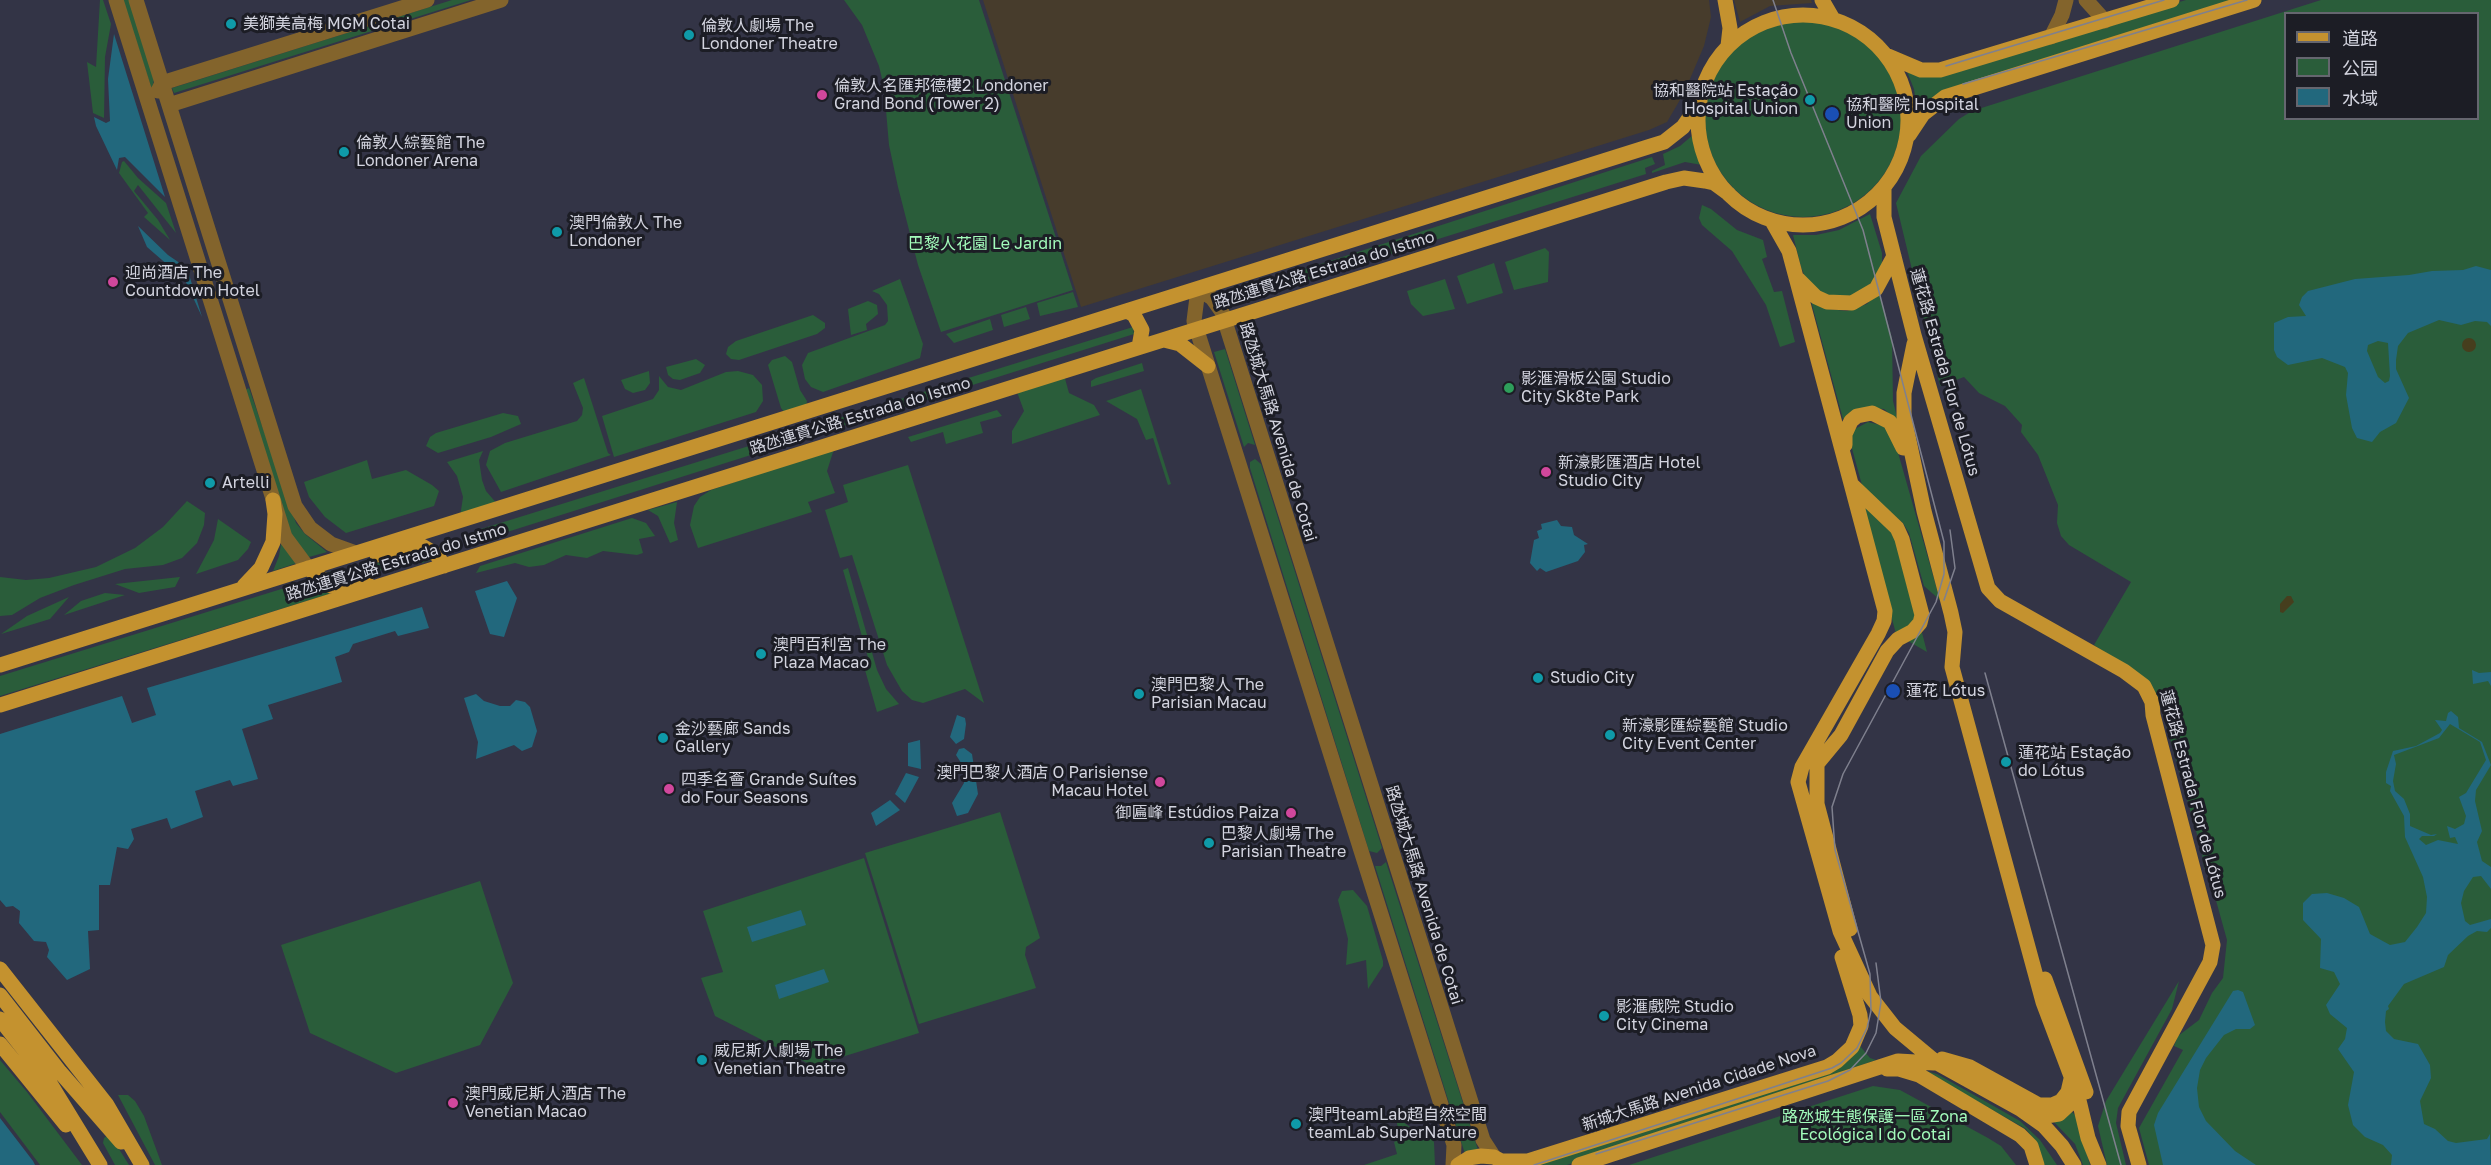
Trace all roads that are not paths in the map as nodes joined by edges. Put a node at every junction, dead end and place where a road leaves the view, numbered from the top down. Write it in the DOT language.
graph roads {
  1 [pos="116,0"];
  2 [pos="136,0"];
  3 [pos="427,0"];
  4 [pos="501,0"];
  5 [pos="1725,0"];
  6 [pos="1822,0"];
  7 [pos="2066,0"];
  8 [pos="2086,0"];
  9 [pos="2172,0"];
  10 [pos="2254,0"];
  11 [pos="1833,19"];
  12 [pos="2104,21"];
  13 [pos="2051,37"];
  14 [pos="1728,46"];
  15 [pos="1886,54"];
  16 [pos="155,62"];
  17 [pos="194,73"];
  18 [pos="162,83"];
  19 [pos="1700,102"];
  20 [pos="169,105"];
  21 [pos="1907,138"];
  22 [pos="172,178"];
  23 [pos="1884,187"];
  24 [pos="1729,194"];
  25 [pos="1772,220"];
  26 [pos="1894,256"];
  27 [pos="1794,272"];
  28 [pos="1198,289"];
  29 [pos="1127,311"];
  30 [pos="1225,321"];
  31 [pos="1197,329"];
  32 [pos="1914,335"];
  33 [pos="1164,340"];
  34 [pos="1139,347"];
  35 [pos="1208,366"];
  36 [pos="254,378"];
  37 [pos="237,384"];
  38 [pos="1266,452"];
  39 [pos="1844,457"];
  40 [pos="1238,461"];
  41 [pos="1852,485"];
  42 [pos="273,500"];
  43 [pos="1924,511"];
  44 [pos="356,553"];
  45 [pos="444,566"];
  46 [pos="308,568"];
  47 [pos="407,578"];
  48 [pos="239,590"];
  49 [pos="0,665"];
  50 [pos="0,705"];
  51 [pos="1390,847"];
  52 [pos="1363,856"];
  53 [pos="1840,931"];
  54 [pos="2027,941"];
  55 [pos="1855,967"];
  56 [pos="0,969"];
  57 [pos="0,995"];
  58 [pos="0,1019"];
  59 [pos="0,1044"];
  60 [pos="1933,1060"];
  61 [pos="1860,1074"];
  62 [pos="2074,1086"];
  63 [pos="2032,1118"];
  64 [pos="1502,1161"];
  65 [pos="99,1165"];
  66 [pos="141,1165"];
  67 [pos="1453,1165"];
  68 [pos="1458,1165"];
  69 [pos="1579,1165"];
  70 [pos="2037,1165"];
  71 [pos="2074,1165"];
  72 [pos="2099,1165"];
  73 [pos="2139,1165"];
  1 -- 22 [label="street"];
  2 -- 16 [label="street"];
  3 -- 17 [label="street"];
  4 -- 20 [label="street"];
  5 -- 14 [label="main road"];
  6 -- 11 [label="main road"];
  7 -- 13 [label="street"];
  8 -- 12 [label="street"];
  9 -- 12 [label="main road"];
  10 -- 21 [label="main road"];
  11 -- 14 [label="main road"];
  11 -- 15 [label="main road"];
  12 -- 13 [label="main road"];
  13 -- 15 [label="main road"];
  14 -- 19 [label="main road"];
  15 -- 21 [label="main road"];
  16 -- 17 [label="street"];
  16 -- 18 [label="street"];
  17 -- 18 [label="street"];
  18 -- 20 [label="street"];
  18 -- 22 [label="street"];
  19 -- 24 [label="main road"];
  19 -- 28 [label="main road, 路氹連貫公路 Estrada do Istmo"];
  20 -- 36 [label="street"];
  21 -- 23 [label="main road"];
  22 -- 37 [label="street"];
  23 -- 25 [label="main road"];
  23 -- 26 [label="main road, 蓮花路 Estrada Flor de Lótus"];
  24 -- 25 [label="main road"];
  24 -- 30 [label="main road, 路氹連貫公路 Estrada do Istmo"];
  25 -- 27 [label="main road"];
  26 -- 27 [label="main road"];
  26 -- 32 [label="main road, 蓮花路 Estrada Flor de Lótus"];
  27 -- 39 [label="main road"];
  28 -- 29 [label="main road, 路氹連貫公路 Estrada do Istmo"];
  28 -- 30 [label="street, 路氹城大馬路 Avenida de Cotai"];
  28 -- 31 [label="street"];
  29 -- 34 [label="main road"];
  29 -- 44 [label="main road, 路氹連貫公路 Estrada do Istmo"];
  30 -- 31 [label="main road, 路氹連貫公路 Estrada do Istmo"];
  30 -- 38 [label="street, 路氹城大馬路 Avenida de Cotai"];
  31 -- 33 [label="main road, 路氹連貫公路 Estrada do Istmo"];
  31 -- 35 [label="street"];
  32 -- 43 [label="main road"];
  32 -- 73 [label="main road, 蓮花路 Estrada Flor de Lótus"];
  33 -- 34 [label="main road, 路氹連貫公路 Estrada do Istmo"];
  33 -- 35 [label="main road"];
  34 -- 45 [label="main road, 路氹連貫公路 Estrada do Istmo"];
  35 -- 40 [label="street"];
  36 -- 37 [label="street"];
  36 -- 44 [label="street"];
  37 -- 42 [label="street"];
  38 -- 40 [label="street"];
  38 -- 51 [label="street, 路氹城大馬路 Avenida de Cotai"];
  39 -- 41 [label="main road"];
  39 -- 43 [label="main road"];
  40 -- 52 [label="street"];
  41 -- 53 [label="main road"];
  41 -- 55 [label="main road"];
  42 -- 46 [label="street"];
  42 -- 48 [label="main road"];
  43 -- 54 [label="main road"];
  44 -- 45 [label="main road"];
  44 -- 46 [label="main road, 路氹連貫公路 Estrada do Istmo"];
  45 -- 47 [label="main road, 路氹連貫公路 Estrada do Istmo"];
  46 -- 47 [label="main road"];
  46 -- 48 [label="main road, 路氹連貫公路 Estrada do Istmo"];
  47 -- 50 [label="main road, 路氹連貫公路 Estrada do Istmo"];
  48 -- 49 [label="main road, 路氹連貫公路 Estrada do Istmo"];
  51 -- 52 [label="street"];
  51 -- 64 [label="street, 路氹城大馬路 Avenida de Cotai"];
  52 -- 67 [label="street"];
  53 -- 55 [label="main road"];
  53 -- 64 [label="main road, 新城大馬路 Avenida Cidade Nova"];
  54 -- 62 [label="main road"];
  54 -- 72 [label="main road"];
  55 -- 60 [label="main road"];
  56 -- 66 [label="main road"];
  57 -- 66 [label="main road"];
  58 -- 65 [label="main road"];
  59 -- 65 [label="main road"];
  60 -- 61 [label="main road"];
  60 -- 62 [label="main road"];
  60 -- 63 [label="main road"];
  61 -- 69 [label="main road"];
  61 -- 70 [label="main road"];
  62 -- 63 [label="main road"];
  62 -- 72 [label="main road"];
  63 -- 71 [label="main road"];
  64 -- 68 [label="main road, 新城大馬路 Avenida Cidade Nova"];
}
